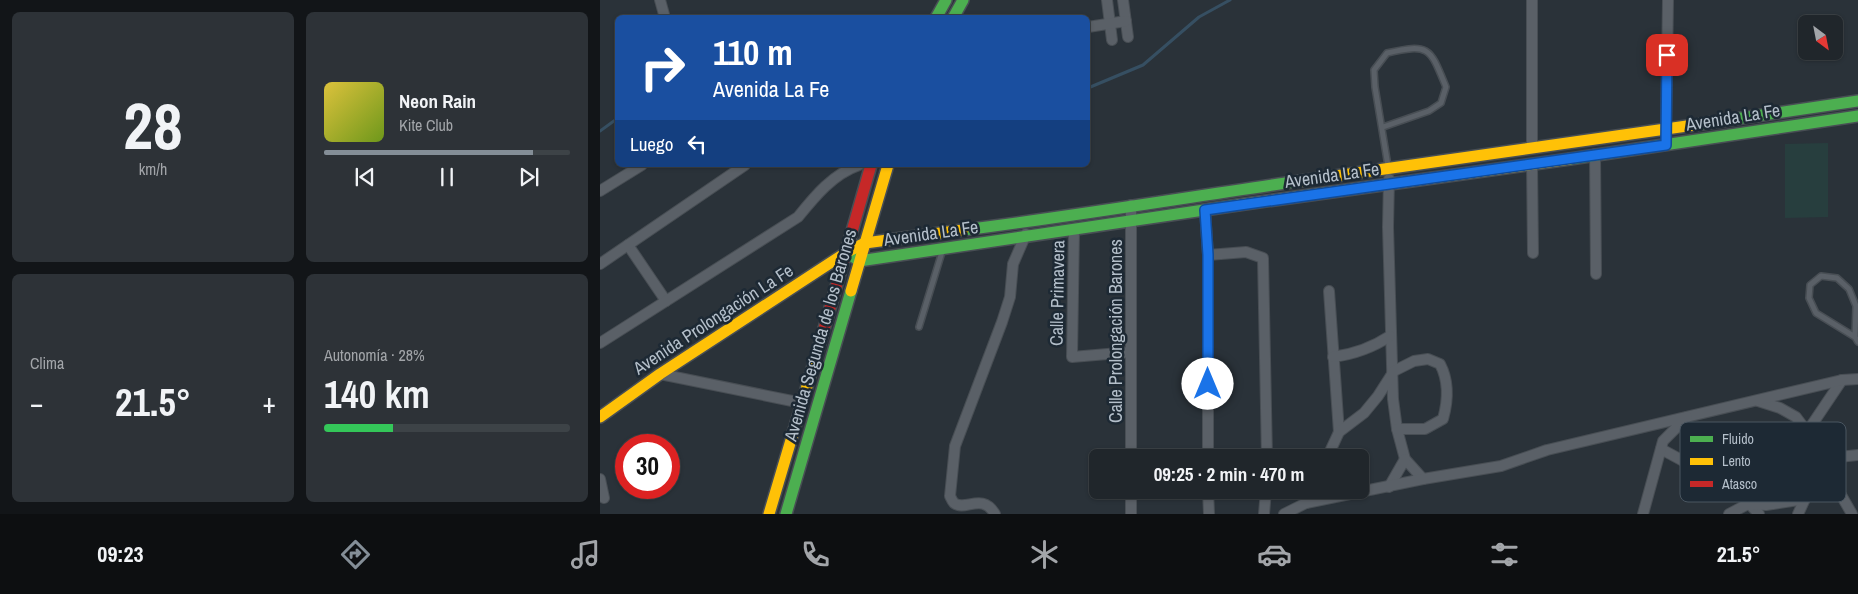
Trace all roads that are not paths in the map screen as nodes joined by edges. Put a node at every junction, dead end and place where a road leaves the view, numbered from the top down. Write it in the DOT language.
graph roads {
  1 [pos="660,0"];
  2 [pos="946,0"];
  3 [pos="964,0"];
  4 [pos="1106,0"];
  5 [pos="1123,0"];
  6 [pos="1532,0"];
  7 [pos="1668,0"];
  8 [pos="664,15"];
  9 [pos="938,15"];
  10 [pos="955,15"];
  11 [pos="1126,21"];
  12 [pos="1110,23"];
  13 [pos="1090,27"];
  14 [pos="1128,37"];
  15 [pos="1112,40"];
  16 [pos="1858,101"];
  17 [pos="1858,116"];
  18 [pos="1383,127"];
  19 [pos="1666,129"];
  20 [pos="1666,145"];
  21 [pos="1532,148"];
  22 [pos="1595,154"];
  23 [pos="1532,164"];
  24 [pos="639,167"];
  25 [pos="742,167"];
  26 [pos="854,167"];
  27 [pos="870,167"];
  28 [pos="887,167"];
  29 [pos="1388,169"];
  30 [pos="1390,185"];
  31 [pos="600,191"];
  32 [pos="1131,205"];
  33 [pos="1205,210"];
  34 [pos="1036,221"];
  35 [pos="1132,221"];
  36 [pos="1074,230"];
  37 [pos="1024,238"];
  38 [pos="865,243"];
  39 [pos="628,245"];
  40 [pos="943,249"];
  41 [pos="847,252"];
  42 [pos="1534,253"];
  43 [pos="1208,255"];
  44 [pos="859,261"];
  45 [pos="600,264"];
  46 [pos="1596,274"];
  47 [pos="1329,291"];
  48 [pos="666,301"];
  49 [pos="919,327"];
  50 [pos="1390,336"];
  51 [pos="1857,340"];
  52 [pos="600,343"];
  53 [pos="1131,352"];
  54 [pos="1333,357"];
  55 [pos="1394,371"];
  56 [pos="660,374"];
  57 [pos="1858,379"];
  58 [pos="1842,380"];
  59 [pos="1757,401"];
  60 [pos="802,403"];
  61 [pos="600,416"];
  62 [pos="1688,416"];
  63 [pos="1682,422"];
  64 [pos="1800,422"];
  65 [pos="1815,422"];
  66 [pos="1680,424"];
  67 [pos="1397,429"];
  68 [pos="1339,432"];
  69 [pos="1131,449"];
  70 [pos="1208,449"];
  71 [pos="1267,449"];
  72 [pos="1331,449"];
  73 [pos="1661,449"];
  74 [pos="1405,459"];
  75 [pos="1680,460"];
  76 [pos="600,479"];
  77 [pos="1423,479"];
  78 [pos="1389,487"];
  79 [pos="604,498"];
  80 [pos="1131,499"];
  81 [pos="1208,499"];
  82 [pos="1265,499"];
  83 [pos="1308,499"];
  84 [pos="1786,502"];
  85 [pos="1804,502"];
  86 [pos="1845,502"];
  87 [pos="1306,503"];
  88 [pos="1748,504"];
  89 [pos="769,514"];
  90 [pos="786,514"];
  91 [pos="995,514"];
  92 [pos="1131,514"];
  93 [pos="1208,514"];
  94 [pos="1264,514"];
  95 [pos="1284,514"];
  96 [pos="1643,514"];
  97 [pos="1729,514"];
  98 [pos="1759,514"];
  99 [pos="1798,514"];
  100 [pos="1852,514"];
  1 -- 8 [label="street"];
  2 -- 9 [label="street"];
  3 -- 10 [label="street"];
  4 -- 12 [label="street"];
  5 -- 11 [label="street"];
  6 -- 21 [label="street"];
  7 -- 19 [label="street"];
  11 -- 12 [label="street"];
  11 -- 14 [label="street"];
  12 -- 13 [label="street"];
  12 -- 15 [label="street"];
  16 -- 19 [label="street, Avenida La Fe"];
  17 -- 20 [label="street, Avenida La Fe"];
  18 -- 18 [label="lane"];
  18 -- 29 [label="lane"];
  19 -- 20 [label="street"];
  19 -- 21 [label="street, Avenida La Fe"];
  20 -- 22 [label="street, Avenida La Fe"];
  21 -- 29 [label="street, Avenida La Fe"];
  22 -- 23 [label="street, Avenida La Fe"];
  22 -- 46 [label="street"];
  23 -- 30 [label="street, Avenida La Fe"];
  23 -- 42 [label="street"];
  24 -- 31 [label="street"];
  25 -- 39 [label="street"];
  26 -- 48 [label="street"];
  27 -- 41 [label="street, Avenida Segunda de los Barones"];
  28 -- 38 [label="street, Avenida Segunda de los Barones"];
  29 -- 30 [label="street"];
  29 -- 32 [label="street, Avenida La Fe"];
  30 -- 33 [label="street, Avenida La Fe"];
  30 -- 50 [label="street"];
  32 -- 34 [label="street, Avenida La Fe"];
  32 -- 35 [label="street, Calle Prolongación Barones"];
  33 -- 35 [label="street, Avenida La Fe"];
  33 -- 43 [label="street"];
  34 -- 37 [label="street"];
  34 -- 38 [label="street, Avenida La Fe"];
  35 -- 36 [label="street, Avenida La Fe"];
  35 -- 53 [label="street, Calle Prolongación Barones"];
  36 -- 37 [label="street, Avenida La Fe"];
  36 -- 53 [label="street, Calle Primavera"];
  37 -- 40 [label="street, Avenida La Fe"];
  37 -- 91 [label="street"];
  38 -- 41 [label="street, Avenida La Fe"];
  38 -- 44 [label="street, Avenida Segunda de los Barones"];
  39 -- 45 [label="street"];
  39 -- 48 [label="street"];
  40 -- 44 [label="street, Avenida La Fe"];
  40 -- 49 [label="lane"];
  41 -- 44 [label="street"];
  41 -- 56 [label="street, Avenida Prolongación La Fe"];
  41 -- 60 [label="street, Avenida Segunda de los Barones"];
  43 -- 70 [label="street"];
  43 -- 71 [label="street"];
  44 -- 90 [label="street, Avenida Segunda de los Barones"];
  47 -- 54 [label="street"];
  48 -- 52 [label="street"];
  50 -- 54 [label="street"];
  50 -- 55 [label="street"];
  51 -- 51 [label="lane"];
  53 -- 69 [label="street, Calle Prolongación Barones"];
  54 -- 68 [label="street"];
  55 -- 67 [label="street"];
  55 -- 67 [label="street"];
  55 -- 68 [label="street"];
  56 -- 60 [label="street"];
  56 -- 61 [label="street, Avenida Prolongación La Fe"];
  57 -- 58 [label="street"];
  58 -- 59 [label="street"];
  58 -- 65 [label="street"];
  59 -- 62 [label="street"];
  59 -- 64 [label="street"];
  60 -- 89 [label="street, Avenida Segunda de los Barones"];
  62 -- 63 [label="street"];
  62 -- 77 [label="street"];
  66 -- 73 [label="street"];
  67 -- 74 [label="street"];
  68 -- 72 [label="street"];
  73 -- 75 [label="street"];
  73 -- 96 [label="street"];
  74 -- 77 [label="street"];
  74 -- 78 [label="street"];
  76 -- 79 [label="street"];
  77 -- 78 [label="street"];
  78 -- 87 [label="street"];
  80 -- 92 [label="street"];
  81 -- 93 [label="street"];
  82 -- 94 [label="street"];
  83 -- 87 [label="street"];
  84 -- 88 [label="street"];
  85 -- 99 [label="street"];
  86 -- 100 [label="street"];
  87 -- 95 [label="street"];
  88 -- 97 [label="street"];
  88 -- 98 [label="street"];
}
